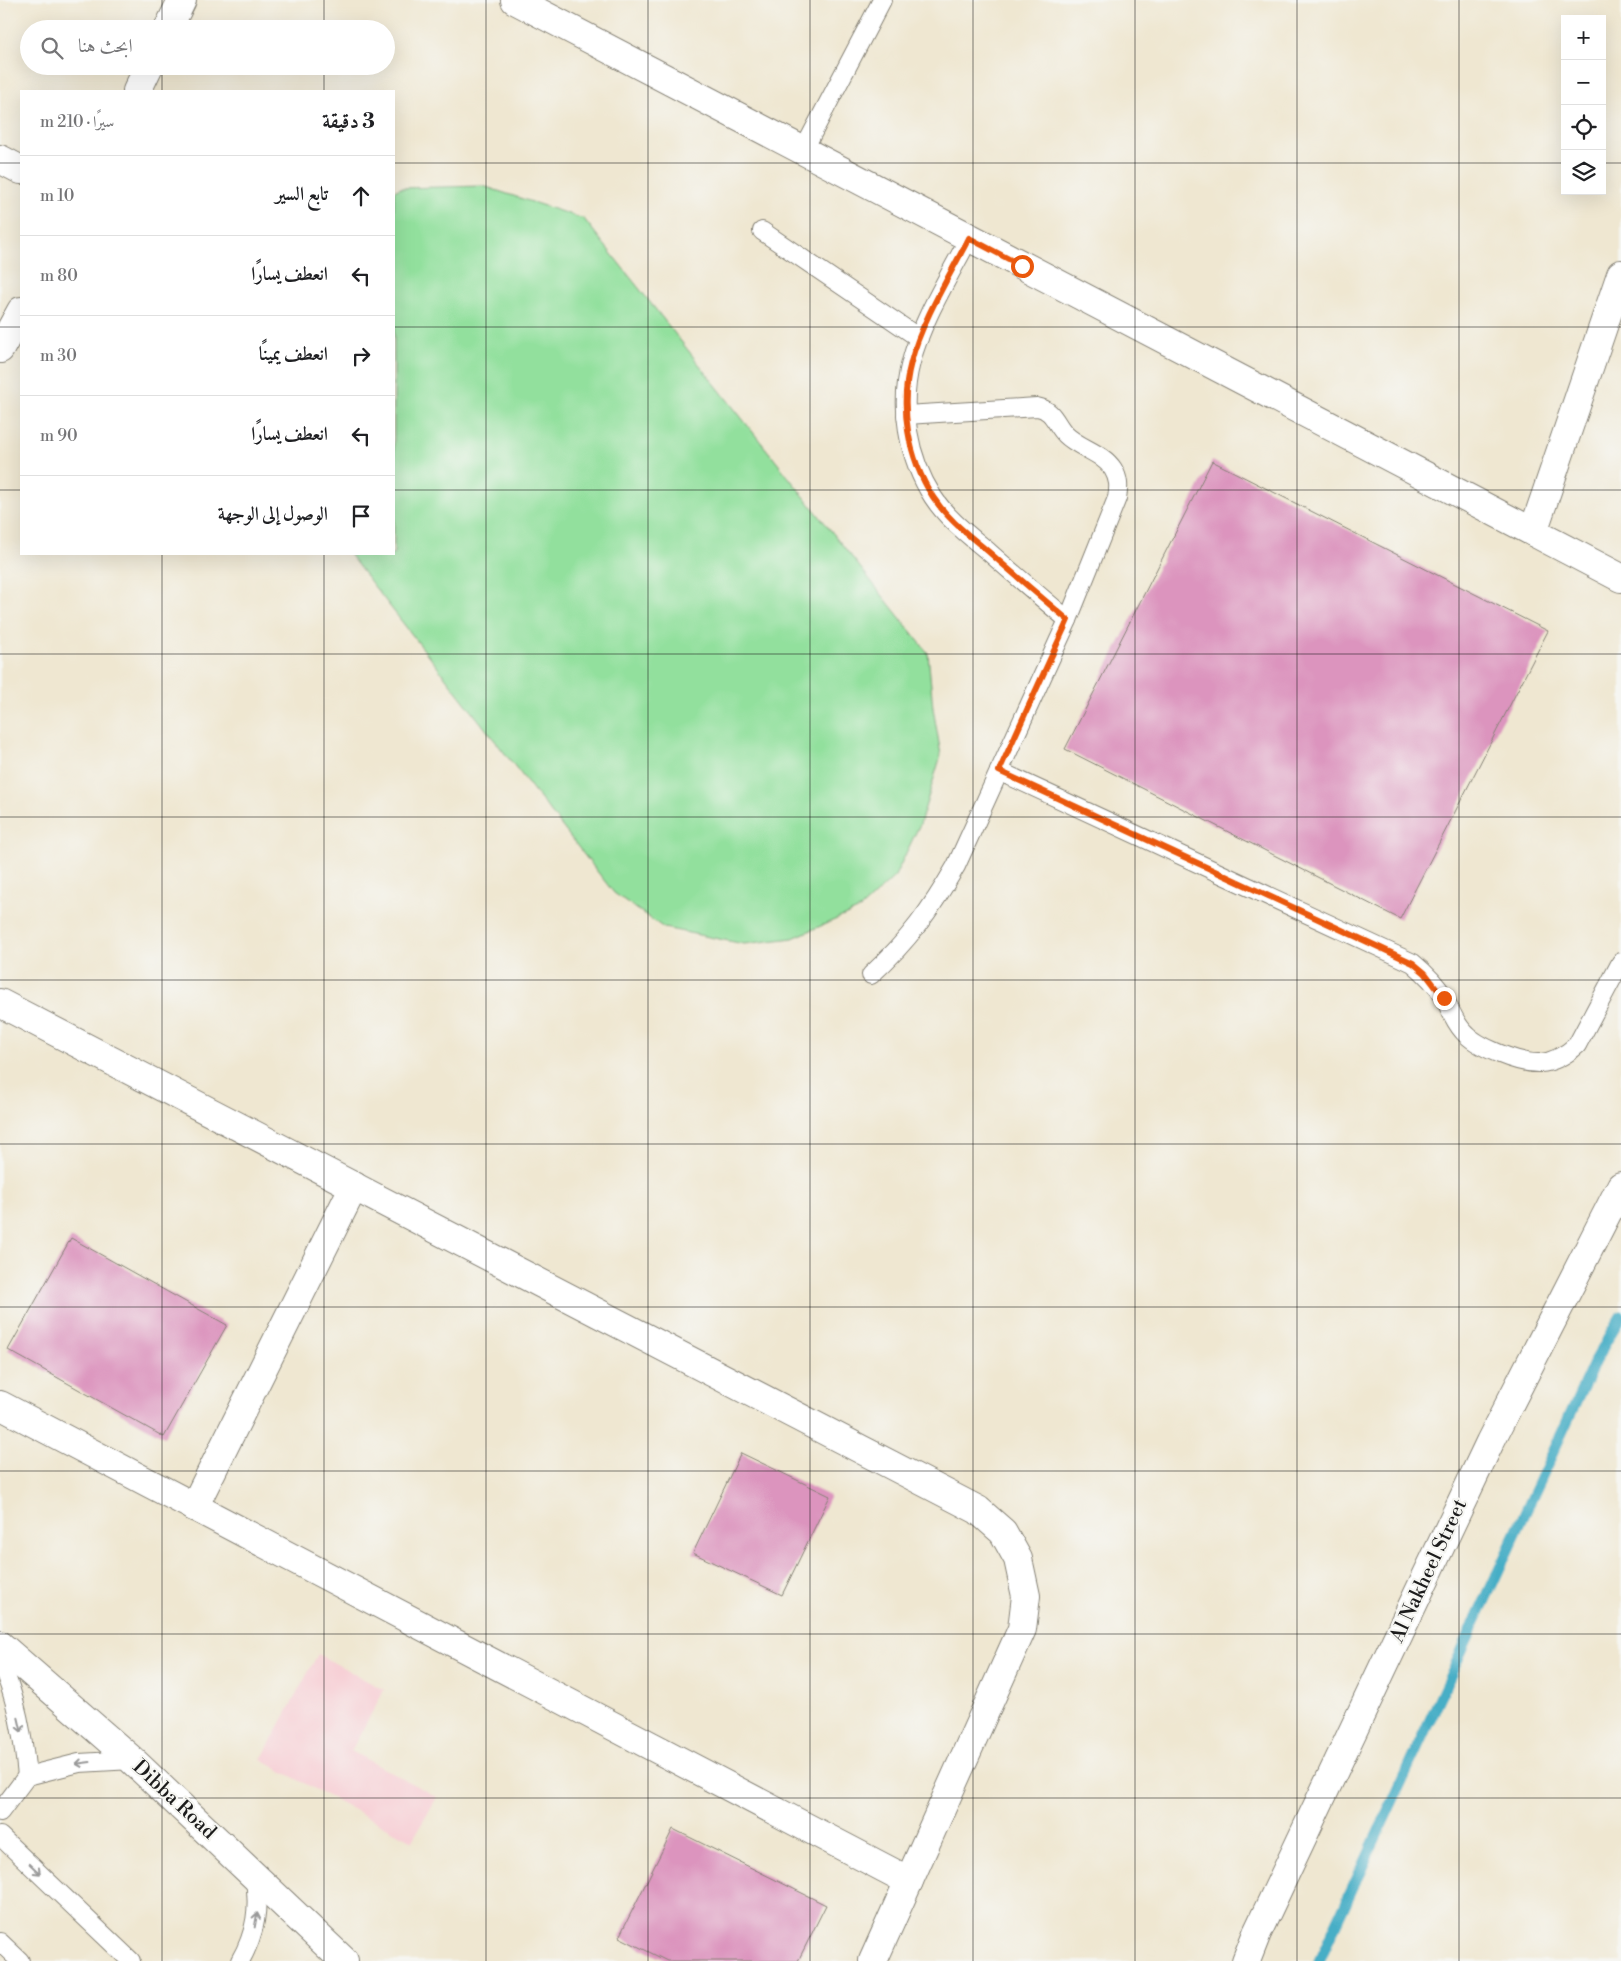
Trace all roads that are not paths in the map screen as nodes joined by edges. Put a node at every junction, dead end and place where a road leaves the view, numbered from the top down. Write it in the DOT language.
graph roads {
  1 [pos="182,0"];
  2 [pos="515,0"];
  3 [pos="882,0"];
  4 [pos="172,20"];
  5 [pos="145,75"];
  6 [pos="138,90"];
  7 [pos="803,151"];
  8 [pos="0,159"];
  9 [pos="20,169"];
  10 [pos="762,231"];
  11 [pos="969,238"];
  12 [pos="1621,274"];
  13 [pos="20,313"];
  14 [pos="919,338"];
  15 [pos="0,349"];
  16 [pos="906,415"];
  17 [pos="1532,532"];
  18 [pos="1621,578"];
  19 [pos="1068,620"];
  20 [pos="999,771"];
  21 [pos="1621,962"];
  22 [pos="871,975"];
  23 [pos="0,1003"];
  24 [pos="354,1186"];
  25 [pos="1621,1186"];
  26 [pos="0,1405"];
  27 [pos="194,1507"];
  28 [pos="0,1645"];
  29 [pos="0,1662"];
  30 [pos="132,1760"];
  31 [pos="27,1776"];
  32 [pos="0,1812"];
  33 [pos="0,1836"];
  34 [pos="254,1875"];
  35 [pos="909,1880"];
  36 [pos="0,1942"];
  37 [pos="20,1961"];
  38 [pos="131,1961"];
  39 [pos="240,1961"];
  40 [pos="344,1961"];
  41 [pos="873,1961"];
  42 [pos="1246,1961"];
  1 -- 4 [label="street"];
  2 -- 7 [label="street"];
  3 -- 7 [label="lane"];
  5 -- 6 [label="street"];
  7 -- 11 [label="street"];
  8 -- 9 [label="street"];
  10 -- 14 [label="lane"];
  11 -- 14 [label="lane"];
  11 -- 17 [label="street"];
  12 -- 17 [label="street"];
  13 -- 15 [label="street"];
  14 -- 16 [label="lane"];
  16 -- 19 [label="lane"];
  16 -- 19 [label="lane"];
  17 -- 18 [label="street"];
  19 -- 20 [label="lane"];
  20 -- 21 [label="lane"];
  20 -- 22 [label="lane"];
  23 -- 24 [label="street"];
  24 -- 27 [label="street"];
  24 -- 35 [label="street"];
  25 -- 42 [label="street, Al Nakheel Street"];
  26 -- 27 [label="street"];
  27 -- 35 [label="street"];
  28 -- 30 [label="street, Dibba Road"];
  29 -- 31 [label="lane, one-way"];
  30 -- 31 [label="lane, one-way"];
  30 -- 34 [label="street, Dibba Road"];
  31 -- 32 [label="lane"];
  33 -- 38 [label="lane, one-way"];
  39 -- 34 [label="lane, one-way"];
  34 -- 40 [label="street, Dibba Road"];
  35 -- 41 [label="street"];
  36 -- 37 [label="lane"];
}
